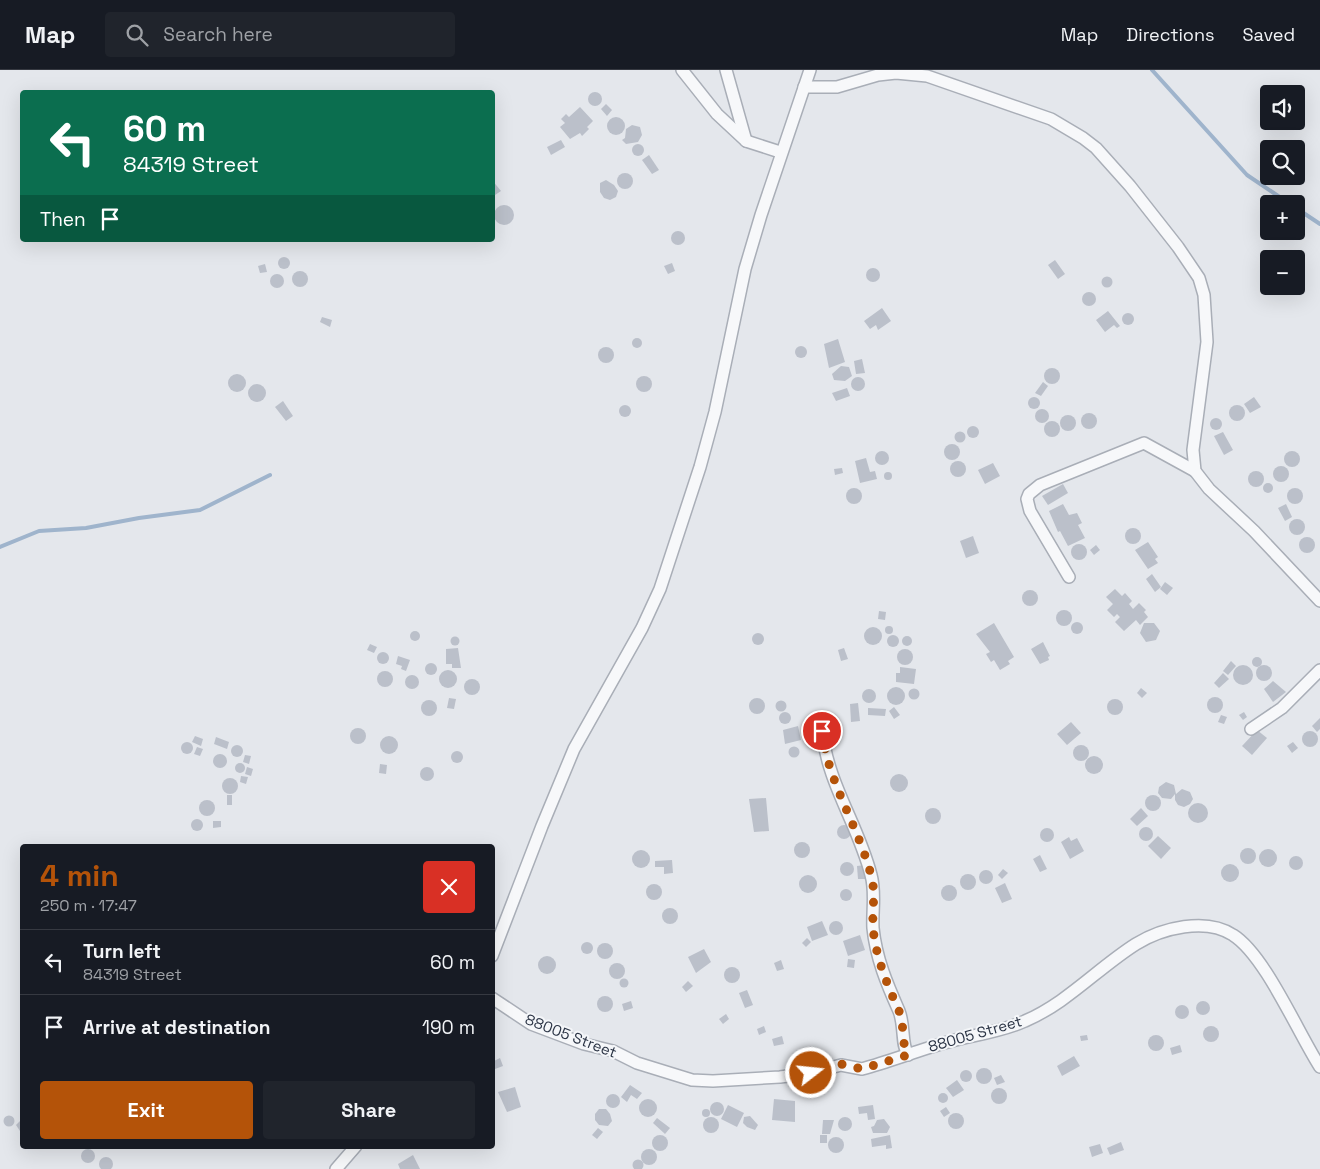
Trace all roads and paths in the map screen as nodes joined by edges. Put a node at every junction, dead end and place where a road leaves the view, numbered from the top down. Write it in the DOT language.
graph roads {
  1 [pos="682,70"];
  2 [pos="726,70"];
  3 [pos="810,70"];
  4 [pos="804,86"];
  5 [pos="746,141"];
  6 [pos="780,152"];
  7 [pos="1195,471"];
  8 [pos="1069,577"];
  9 [pos="1320,601"];
  10 [pos="1320,670"];
  11 [pos="1252,729"];
  12 [pos="822,731"];
  13 [pos="495,948"];
  14 [pos="495,1000"];
  15 [pos="908,1055"];
  16 [pos="1320,1067"];
  17 [pos="353,1149"];
  18 [pos="336,1169"];
  1 -- 5 [label="street"];
  2 -- 5 [label="street"];
  3 -- 4 [label="street"];
  4 -- 6 [label="street"];
  4 -- 7 [label="street"];
  5 -- 6 [label="street"];
  6 -- 13 [label="street"];
  7 -- 8 [label="street"];
  7 -- 9 [label="street"];
  10 -- 11 [label="street"];
  12 -- 15 [label="street"];
  14 -- 15 [label="street, 88005 Street"];
  15 -- 16 [label="street, 88005 Street"];
  17 -- 18 [label="street"];
}
